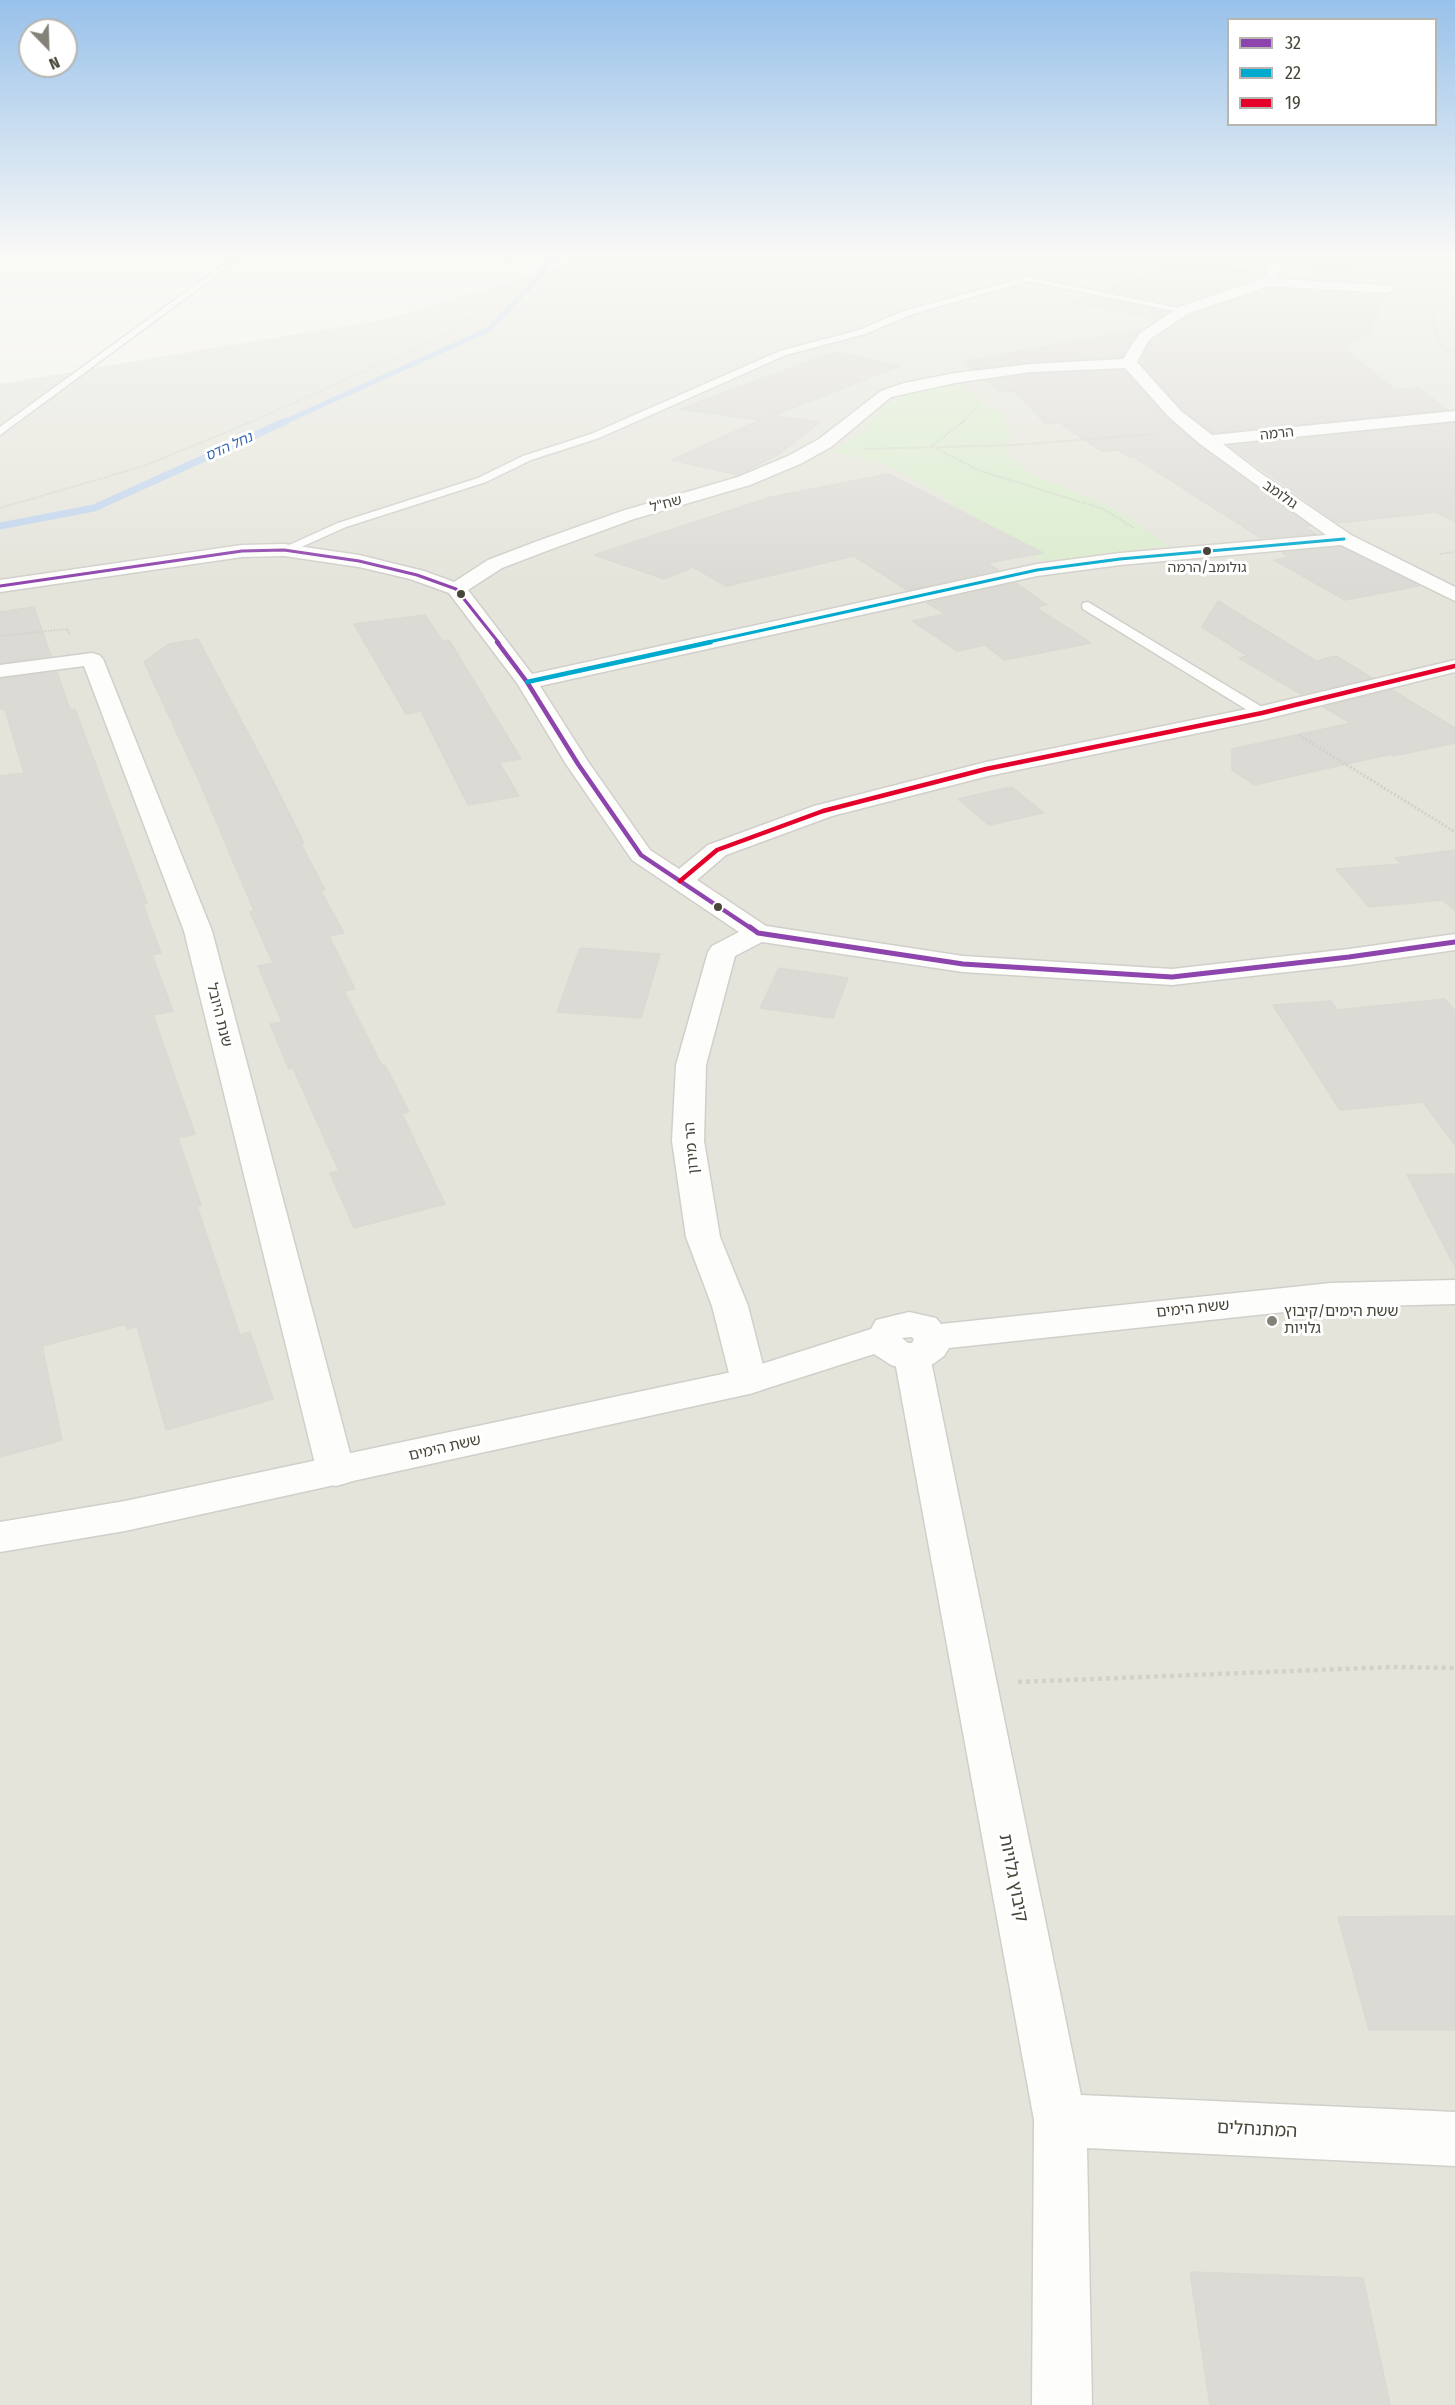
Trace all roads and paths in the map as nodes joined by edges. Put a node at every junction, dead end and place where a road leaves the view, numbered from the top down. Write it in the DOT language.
graph roads {
  1 [pos="91,365"];
  2 [pos="378,365"];
  3 [pos="755,365"];
  4 [pos="1080,365"];
  5 [pos="1131,365"];
  6 [pos="955,378"];
  7 [pos="1455,416"];
  8 [pos="0,432"];
  9 [pos="1201,436"];
  10 [pos="932,446"];
  11 [pos="809,451"];
  12 [pos="0,508"];
  13 [pos="1344,539"];
  14 [pos="284,550"];
  15 [pos="1179,554"];
  16 [pos="0,586"];
  17 [pos="456,590"];
  18 [pos="1455,595"];
  19 [pos="1088,606"];
  20 [pos="1455,666"];
  21 [pos="0,672"];
  22 [pos="527,682"];
  23 [pos="1263,713"];
  24 [pos="1455,832"];
  25 [pos="680,881"];
  26 [pos="758,933"];
  27 [pos="1455,942"];
  28 [pos="1455,1292"];
  29 [pos="909,1344"];
  30 [pos="749,1381"];
  31 [pos="336,1473"];
  32 [pos="0,1537"];
  33 [pos="1455,1668"];
  34 [pos="975,1683"];
  35 [pos="1060,2120"];
  36 [pos="1455,2139"];
  37 [pos="1062,2405"];
  1 -- 8 [label="lane"];
  2 -- 12 [label="path"];
  3 -- 14 [label="lane"];
  4 -- 6 [label="street, שח\"ל"];
  5 -- 9 [label="street, גולומב"];
  6 -- 10 [label="path"];
  6 -- 11 [label="street, שח\"ל"];
  7 -- 9 [label="street, הרמה"];
  9 -- 10 [label="path"];
  9 -- 13 [label="street, גולומב"];
  10 -- 11 [label="path"];
  10 -- 15 [label="path"];
  11 -- 17 [label="street, שח\"ל"];
  13 -- 15 [label="street"];
  13 -- 18 [label="street, גולומב"];
  14 -- 16 [label="street"];
  14 -- 17 [label="street"];
  15 -- 22 [label="street"];
  17 -- 22 [label="street"];
  19 -- 23 [label="lane"];
  20 -- 23 [label="street"];
  21 -- 31 [label="street, שנת היובל"];
  22 -- 25 [label="street"];
  23 -- 24 [label="path"];
  23 -- 25 [label="street"];
  25 -- 26 [label="street"];
  26 -- 27 [label="street"];
  26 -- 30 [label="street, הר מירון"];
  28 -- 29 [label="street, ששת הימים"];
  29 -- 30 [label="street, ששת הימים"];
  29 -- 34 [label="street, קיבוץ גלויות"];
  30 -- 31 [label="street, ששת הימים"];
  31 -- 32 [label="street, ששת הימים"];
  33 -- 34 [label="path"];
  34 -- 35 [label="street, קיבוץ גלויות"];
  35 -- 36 [label="street, המתנחלים"];
  35 -- 37 [label="street, קיבוץ גלויות"];
}
